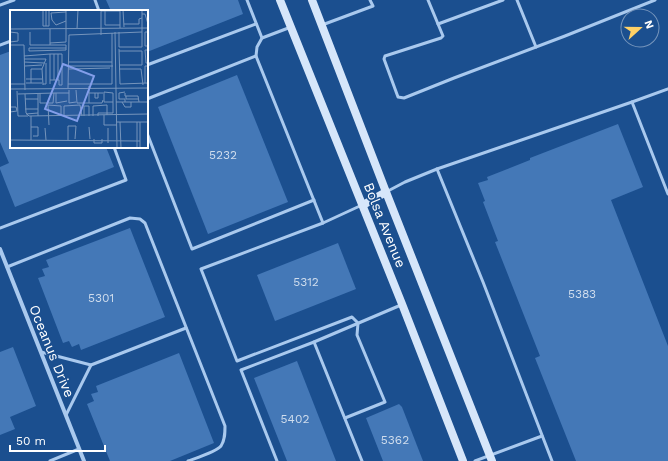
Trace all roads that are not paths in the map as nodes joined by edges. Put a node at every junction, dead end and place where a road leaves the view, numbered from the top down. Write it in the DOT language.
graph roads {
  1 [pos="14,0"];
  2 [pos="94,0"];
  3 [pos="247,0"];
  4 [pos="280,0"];
  5 [pos="312,0"];
  6 [pos="370,0"];
  7 [pos="428,0"];
  8 [pos="503,0"];
  9 [pos="517,0"];
  10 [pos="655,0"];
  11 [pos="0,5"];
  12 [pos="99,10"];
  13 [pos="256,24"];
  14 [pos="438,24"];
  15 [pos="322,26"];
  16 [pos="291,27"];
  17 [pos="262,38"];
  18 [pos="10,41"];
  19 [pos="0,45"];
  20 [pos="536,47"];
  21 [pos="256,56"];
  22 [pos="148,65"];
  23 [pos="667,89"];
  24 [pos="668,94"];
  25 [pos="148,99"];
  26 [pos="632,102"];
  27 [pos="148,136"];
  28 [pos="114,148"];
  29 [pos="437,169"];
  30 [pos="386,192"];
  31 [pos="668,194"];
  32 [pos="314,200"];
  33 [pos="363,205"];
  34 [pos="323,223"];
  35 [pos="0,228"];
  36 [pos="0,249"];
  37 [pos="7,267"];
  38 [pos="402,304"];
  39 [pos="358,323"];
  40 [pos="186,328"];
  41 [pos="314,342"];
  42 [pos="41,352"];
  43 [pos="91,366"];
  44 [pos="66,415"];
  45 [pos="345,418"];
  46 [pos="542,436"];
  47 [pos="79,449"];
  48 [pos="491,458"];
  49 [pos="50,461"];
  50 [pos="84,461"];
  51 [pos="188,461"];
  52 [pos="277,461"];
  53 [pos="362,461"];
  54 [pos="463,461"];
  55 [pos="475,461"];
  56 [pos="552,461"];
  1 -- 11 [label="lane"];
  2 -- 12 [label="lane"];
  3 -- 13 [label="lane"];
  4 -- 16 [label="main road, Bolsa Avenue"];
  5 -- 15 [label="main road, Bolsa Avenue"];
  6 -- 15 [label="lane"];
  7 -- 14 [label="lane"];
  8 -- 14 [label="lane"];
  9 -- 20 [label="lane"];
  10 -- 20 [label="lane"];
  13 -- 17 [label="lane"];
  13 -- 22 [label="lane"];
  14 -- 20 [label="lane"];
  15 -- 30 [label="main road, Bolsa Avenue"];
  16 -- 17 [label="lane"];
  16 -- 33 [label="main road, Bolsa Avenue"];
  17 -- 21 [label="lane"];
  18 -- 19 [label="lane"];
  21 -- 25 [label="lane"];
  21 -- 32 [label="lane"];
  23 -- 24 [label="lane"];
  23 -- 26 [label="lane"];
  26 -- 29 [label="lane"];
  26 -- 31 [label="lane"];
  27 -- 32 [label="lane"];
  28 -- 35 [label="lane"];
  29 -- 30 [label="lane"];
  29 -- 46 [label="lane"];
  30 -- 33 [label="main road"];
  30 -- 48 [label="main road, Bolsa Avenue"];
  32 -- 34 [label="lane"];
  33 -- 34 [label="lane"];
  33 -- 38 [label="main road, Bolsa Avenue"];
  34 -- 39 [label="lane"];
  36 -- 37 [label="street, Oceanus Drive"];
  37 -- 40 [label="lane"];
  37 -- 42 [label="street, Oceanus Drive"];
  38 -- 39 [label="lane"];
  38 -- 54 [label="main road, Bolsa Avenue"];
  39 -- 41 [label="lane"];
  39 -- 45 [label="lane"];
  40 -- 43 [label="lane"];
  40 -- 51 [label="lane"];
  41 -- 45 [label="lane"];
  41 -- 52 [label="lane"];
  42 -- 43 [label="lane"];
  42 -- 44 [label="street, Oceanus Drive"];
  43 -- 44 [label="lane"];
  44 -- 47 [label="street, Oceanus Drive"];
  45 -- 53 [label="lane"];
  46 -- 48 [label="lane"];
  46 -- 56 [label="lane"];
  47 -- 49 [label="lane"];
  47 -- 50 [label="street, Oceanus Drive"];
  48 -- 55 [label="lane"];
}
